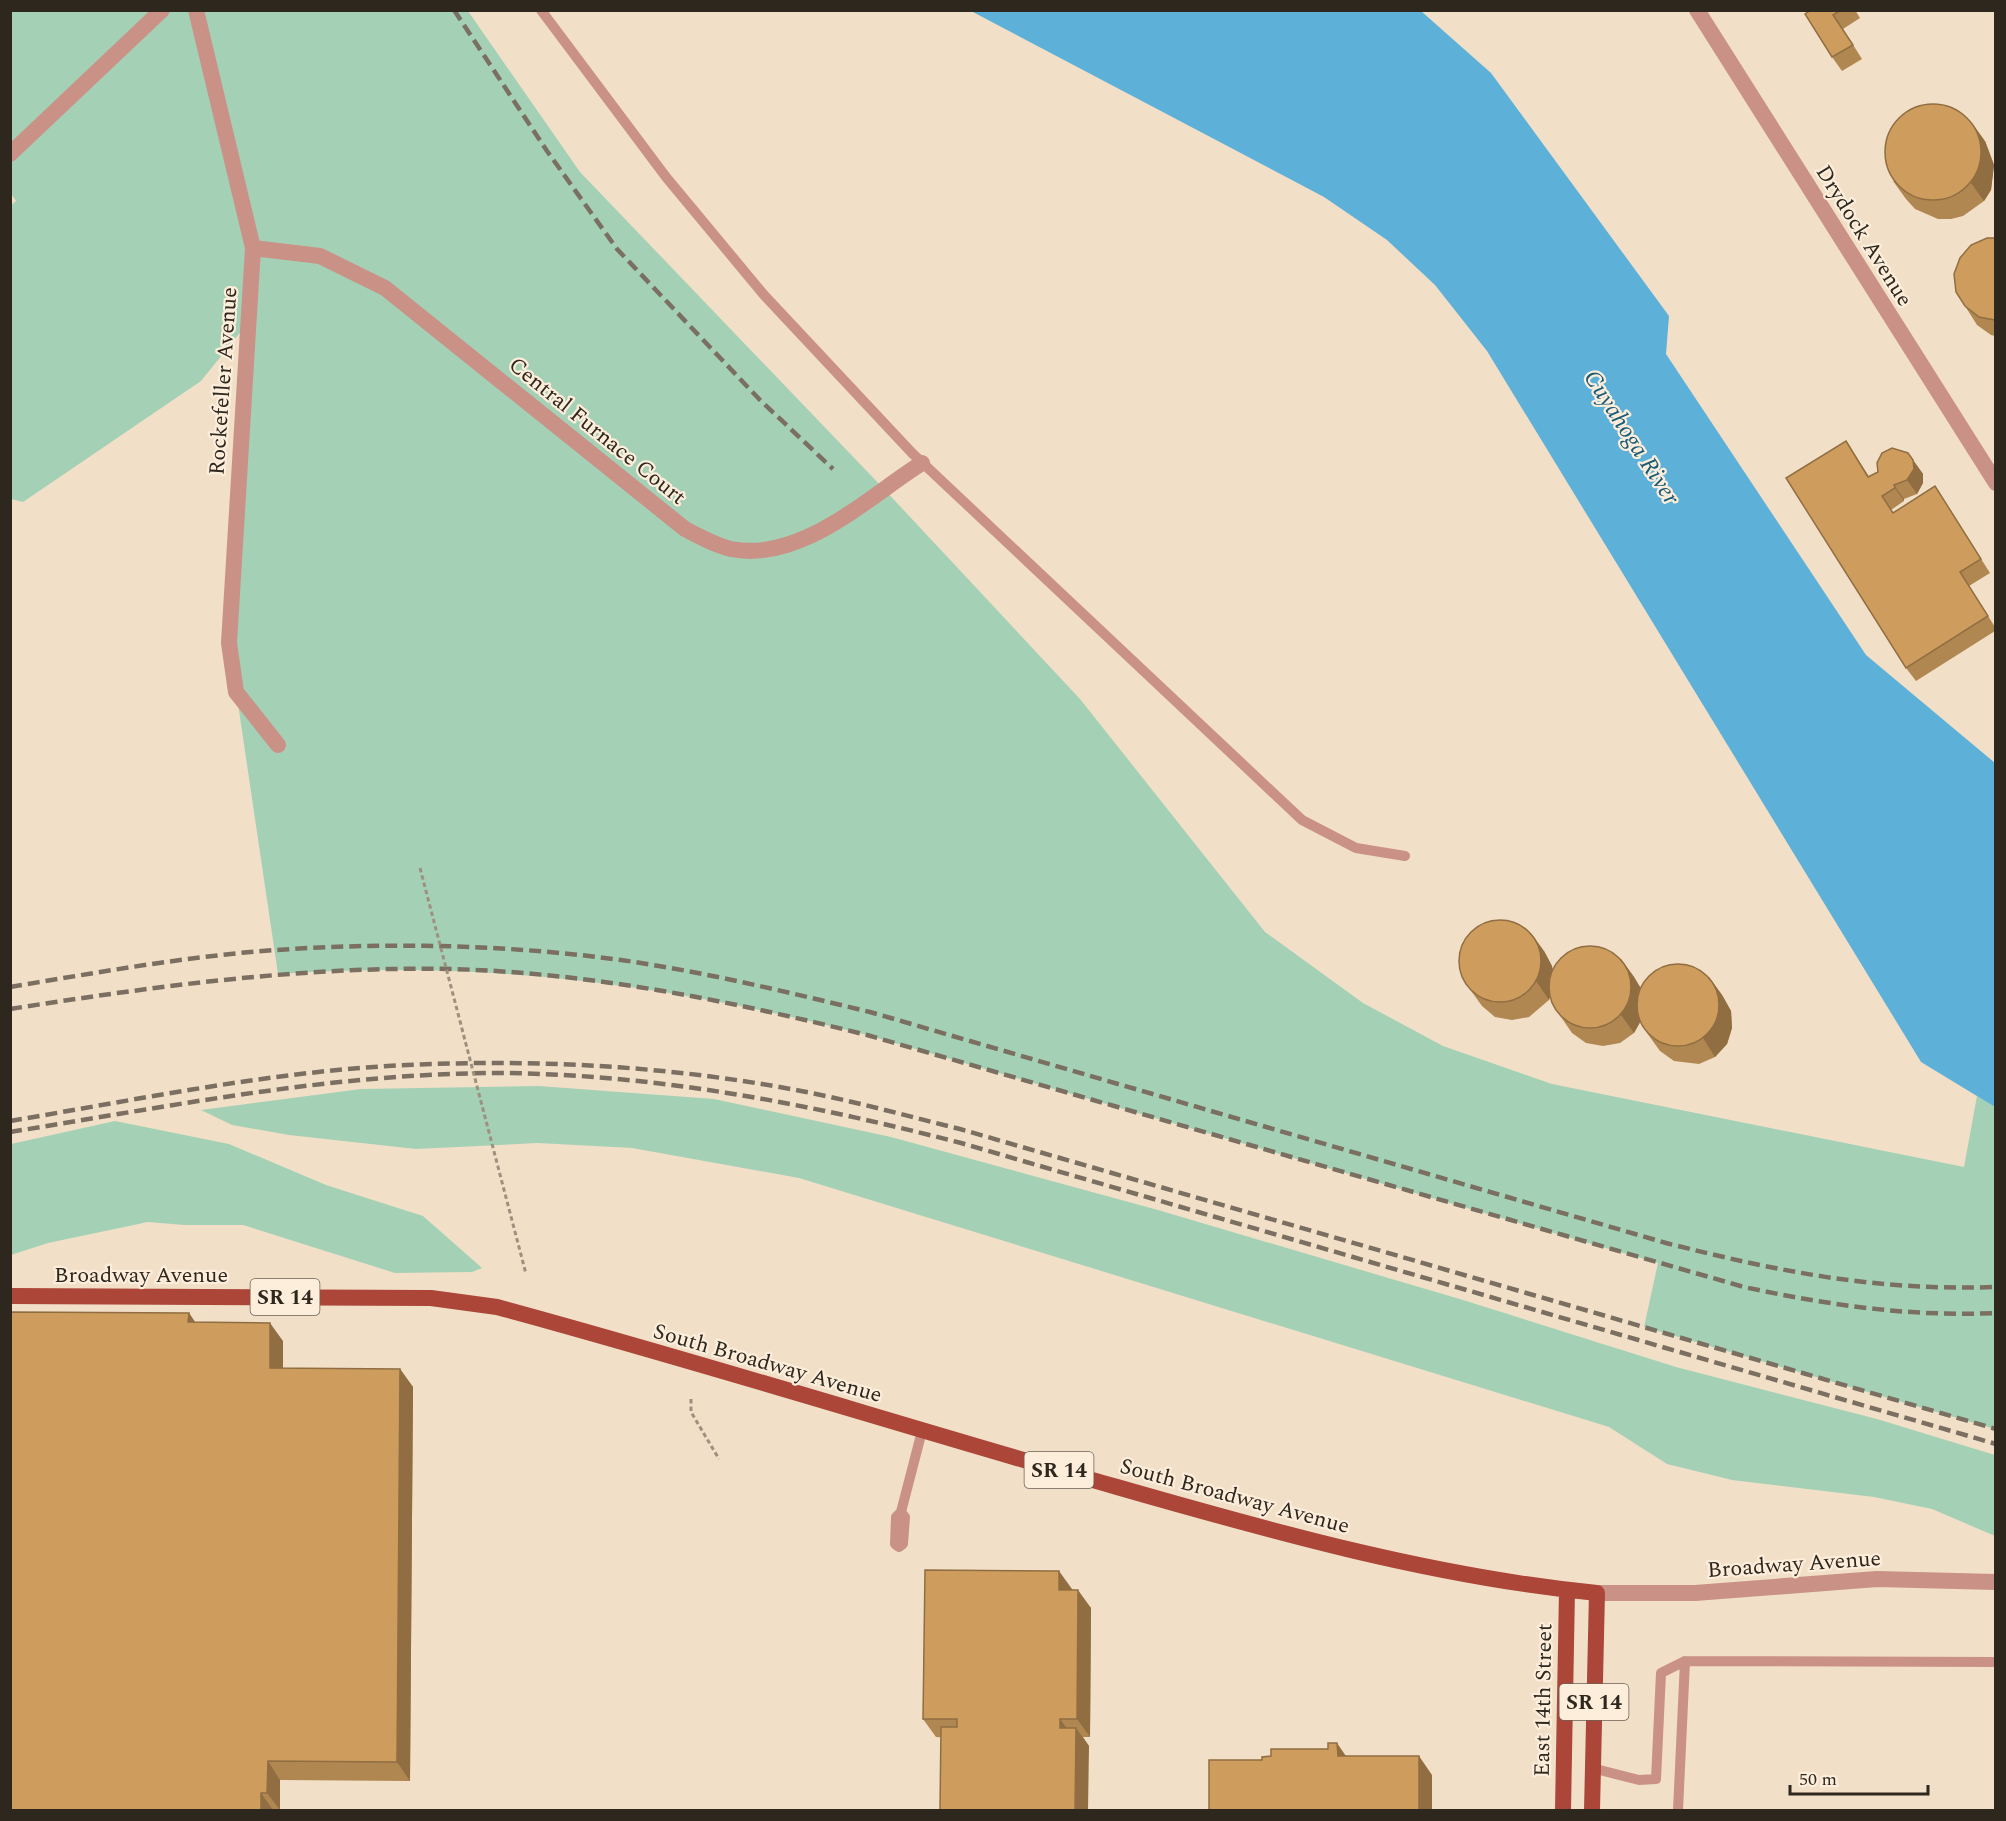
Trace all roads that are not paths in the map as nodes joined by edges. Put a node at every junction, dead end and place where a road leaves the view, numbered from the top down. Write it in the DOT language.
graph roads {
  1 [pos="162,10"];
  2 [pos="196,10"];
  3 [pos="541,10"];
  4 [pos="1697,10"];
  5 [pos="10,154"];
  6 [pos="253,248"];
  7 [pos="922,463"];
  8 [pos="1995,483"];
  9 [pos="279,745"];
  10 [pos="1405,856"];
  11 [pos="10,1296"];
  12 [pos="557,1324"];
  13 [pos="922,1431"];
  14 [pos="901,1512"];
  15 [pos="1995,1582"];
  16 [pos="1567,1590"];
  17 [pos="1597,1593"];
  18 [pos="1685,1661"];
  19 [pos="1995,1662"];
  20 [pos="1592,1768"];
  21 [pos="1563,1810"];
  22 [pos="1592,1810"];
  23 [pos="1678,1810"];
  1 -- 5 [label="street"];
  2 -- 6 [label="street, Rockefeller Avenue"];
  3 -- 7 [label="lane"];
  4 -- 8 [label="street, Drydock Avenue"];
  6 -- 7 [label="street, Central Furnace Court"];
  6 -- 9 [label="street, Rockefeller Avenue"];
  7 -- 10 [label="lane"];
  11 -- 12 [label="main road, Broadway Avenue / SR 14"];
  12 -- 13 [label="main road, South Broadway Avenue / SR 14"];
  13 -- 14 [label="lane"];
  13 -- 16 [label="main road, South Broadway Avenue / SR 14"];
  15 -- 17 [label="street, Broadway Avenue"];
  16 -- 17 [label="main road, South Broadway Avenue / SR 14"];
  16 -- 21 [label="main road, East 14th Street / SR 14"];
  17 -- 20 [label="main road, SR 14"];
  18 -- 19 [label="lane"];
  18 -- 20 [label="lane"];
  18 -- 23 [label="lane"];
  20 -- 22 [label="main road, SR 14"];
}
